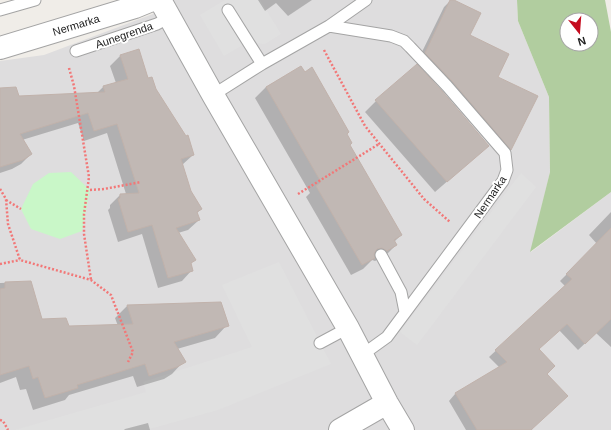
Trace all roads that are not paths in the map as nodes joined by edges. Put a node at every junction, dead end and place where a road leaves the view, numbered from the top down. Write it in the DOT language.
graph roads {
  1 [pos="35,0"];
  2 [pos="152,0"];
  3 [pos="366,0"];
  4 [pos="165,8"];
  5 [pos="0,10"];
  6 [pos="228,10"];
  7 [pos="329,26"];
  8 [pos="0,48"];
  9 [pos="76,51"];
  10 [pos="262,64"];
  11 [pos="214,95"];
  12 [pos="381,255"];
  13 [pos="405,312"];
  14 [pos="348,328"];
  15 [pos="320,342"];
  16 [pos="362,355"];
  17 [pos="387,402"];
  18 [pos="340,430"];
  19 [pos="403,430"];
  1 -- 5 [label="lane"];
  2 -- 8 [label="street, Nermarka"];
  3 -- 7 [label="lane"];
  4 -- 9 [label="lane, Aunegrenda"];
  4 -- 11 [label="street"];
  6 -- 10 [label="lane"];
  7 -- 10 [label="lane"];
  7 -- 13 [label="lane, Nermarka"];
  10 -- 11 [label="lane"];
  11 -- 14 [label="street"];
  12 -- 13 [label="lane"];
  13 -- 16 [label="lane, Nermarka"];
  14 -- 15 [label="lane"];
  14 -- 16 [label="street"];
  16 -- 17 [label="street"];
  17 -- 18 [label="street"];
  17 -- 19 [label="street"];
}
